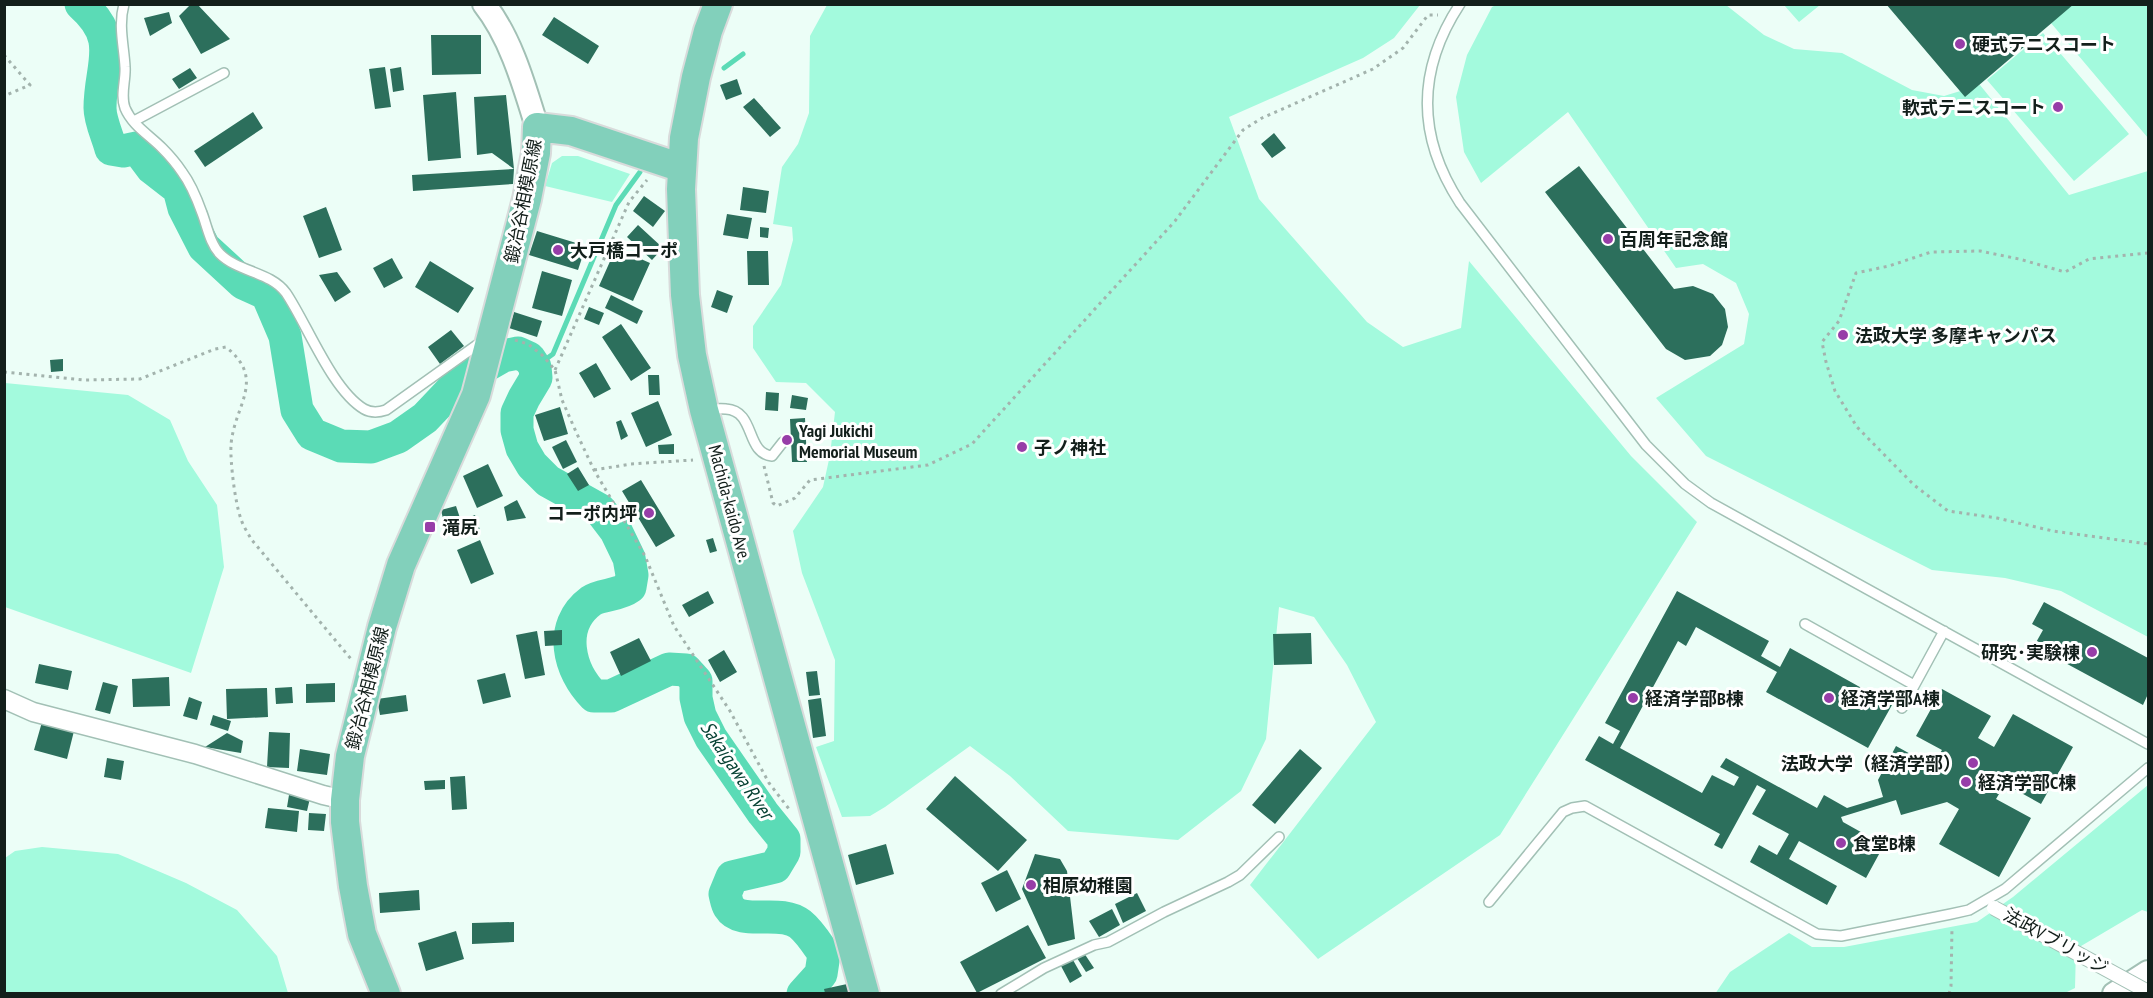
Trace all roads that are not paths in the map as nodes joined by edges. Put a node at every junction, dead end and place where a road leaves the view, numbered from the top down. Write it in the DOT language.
graph roads {
  1 [pos="124,4"];
  2 [pos="718,4"];
  3 [pos="1460,4"];
  4 [pos="492,8"];
  5 [pos="225,73"];
  6 [pos="134,121"];
  7 [pos="537,127"];
  8 [pos="671,165"];
  9 [pos="491,342"];
  10 [pos="704,410"];
  11 [pos="783,442"];
  12 [pos="1805,624"];
  13 [pos="1944,631"];
  14 [pos="1914,685"];
  15 [pos="4,699"];
  16 [pos="1902,708"];
  17 [pos="2148,744"];
  18 [pos="2148,768"];
  19 [pos="345,800"];
  20 [pos="1279,837"];
  21 [pos="1489,902"];
  22 [pos="1994,908"];
  23 [pos="2148,972"];
  24 [pos="2148,992"];
  25 [pos="386,993"];
  26 [pos="866,993"];
  27 [pos="1001,993"];
  28 [pos="2114,993"];
  1 -- 6 [label="lane"];
  2 -- 8 [label="main road, Machida-kaido Ave."];
  3 -- 13 [label="lane"];
  4 -- 7 [label="street"];
  5 -- 6 [label="lane"];
  6 -- 9 [label="lane"];
  7 -- 8 [label="main road, 鍛冶谷相模原線"];
  7 -- 9 [label="main road, 鍛冶谷相模原線"];
  8 -- 10 [label="main road, Machida-kaido Ave."];
  9 -- 19 [label="main road, 鍛冶谷相模原線"];
  10 -- 11 [label="lane"];
  10 -- 26 [label="main road, Machida-kaido Ave."];
  12 -- 14 [label="lane"];
  13 -- 14 [label="lane"];
  13 -- 17 [label="lane"];
  14 -- 16 [label="lane"];
  15 -- 19 [label="street"];
  18 -- 21 [label="lane"];
  19 -- 25 [label="main road, 鍛冶谷相模原線"];
  20 -- 27 [label="lane"];
  22 -- 24 [label="street, 法政Vブリッジ, bridge"];
  23 -- 28 [label="street"];
}
